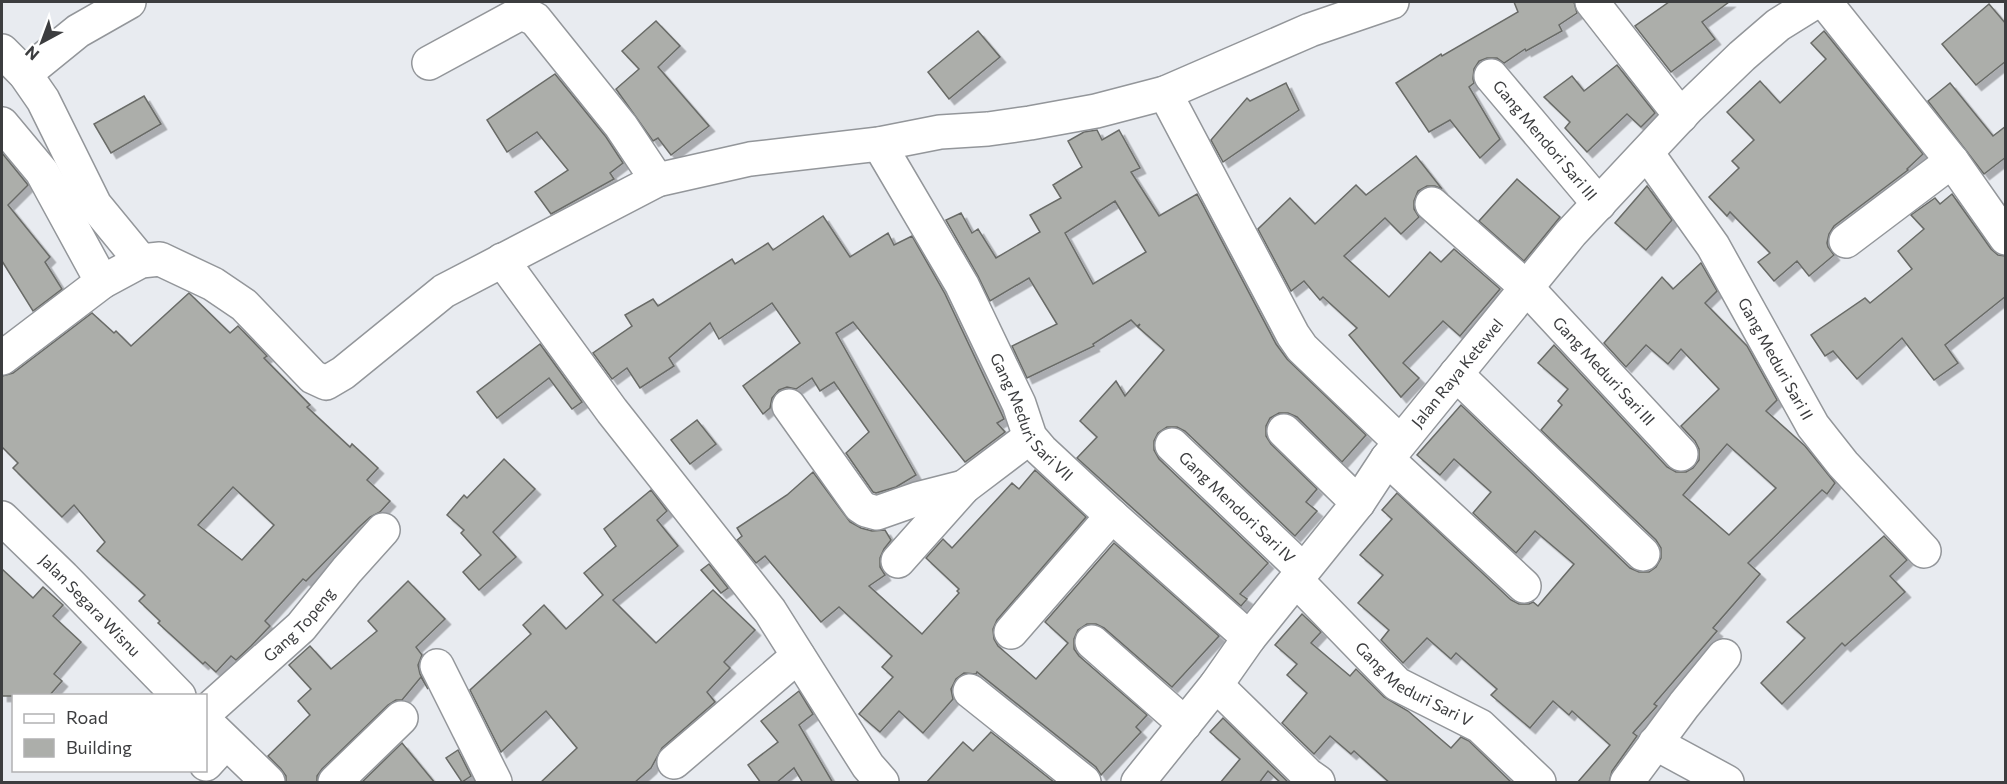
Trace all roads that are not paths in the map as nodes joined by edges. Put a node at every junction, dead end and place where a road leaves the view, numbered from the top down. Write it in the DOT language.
graph roads {
  1 [pos="129,2"];
  2 [pos="1392,2"];
  3 [pos="1592,2"];
  4 [pos="1815,2"];
  5 [pos="1825,2"];
  6 [pos="2,51"];
  7 [pos="429,63"];
  8 [pos="25,74"];
  9 [pos="1491,76"];
  10 [pos="1165,93"];
  11 [pos="1681,116"];
  12 [pos="2,124"];
  13 [pos="879,144"];
  14 [pos="1647,153"];
  15 [pos="1952,161"];
  16 [pos="657,180"];
  17 [pos="1432,204"];
  18 [pos="1599,204"];
  19 [pos="2006,238"];
  20 [pos="1846,241"];
  21 [pos="502,260"];
  22 [pos="141,261"];
  23 [pos="102,282"];
  24 [pos="1526,287"];
  25 [pos="2,358"];
  26 [pos="1456,374"];
  27 [pos="789,406"];
  28 [pos="1284,432"];
  29 [pos="1030,437"];
  30 [pos="1172,445"];
  31 [pos="1394,450"];
  32 [pos="1681,454"];
  33 [pos="964,487"];
  34 [pos="1358,503"];
  35 [pos="1112,516"];
  36 [pos="2,518"];
  37 [pos="383,530"];
  38 [pos="1924,551"];
  39 [pos="1643,554"];
  40 [pos="898,561"];
  41 [pos="1299,575"];
  42 [pos="1524,586"];
  43 [pos="1011,632"];
  44 [pos="1249,638"];
  45 [pos="1092,642"];
  46 [pos="798,656"];
  47 [pos="1724,656"];
  48 [pos="437,666"];
  49 [pos="1216,685"];
  50 [pos="970,691"];
  51 [pos="177,694"];
  52 [pos="207,711"];
  53 [pos="401,718"];
  54 [pos="1185,724"];
  55 [pos="212,743"];
  56 [pos="1655,743"];
  57 [pos="674,762"];
  58 [pos="268,783"];
  59 [pos="335,783"];
  60 [pos="495,783"];
  61 [pos="882,783"];
  62 [pos="1084,783"];
  63 [pos="1138,783"];
  64 [pos="1318,783"];
  65 [pos="1539,783"];
  66 [pos="1627,783"];
  67 [pos="1727,783"];
  1 -- 8 [label="street"];
  2 -- 10 [label="street"];
  3 -- 11 [label="street"];
  4 -- 11 [label="street, Jalan Raya Ketewel"];
  5 -- 15 [label="street"];
  6 -- 8 [label="street"];
  7 -- 16 [label="street"];
  8 -- 22 [label="street"];
  9 -- 18 [label="street, Gang Mendori Sari III"];
  10 -- 13 [label="street"];
  10 -- 31 [label="street"];
  11 -- 14 [label="street, Jalan Raya Ketewel"];
  12 -- 23 [label="street"];
  13 -- 16 [label="street"];
  13 -- 29 [label="street, Gang Meduri Sari VII"];
  14 -- 18 [label="street, Jalan Raya Ketewel"];
  14 -- 38 [label="street, Gang Meduri Sari II"];
  15 -- 19 [label="street"];
  15 -- 20 [label="street"];
  16 -- 21 [label="street"];
  17 -- 24 [label="street, Gang Meduri Sari III"];
  18 -- 24 [label="street, Jalan Raya Ketewel"];
  21 -- 22 [label="street"];
  21 -- 46 [label="street"];
  22 -- 23 [label="street"];
  23 -- 25 [label="street"];
  24 -- 26 [label="street, Jalan Raya Ketewel"];
  24 -- 32 [label="street, Gang Meduri Sari III"];
  26 -- 31 [label="street, Jalan Raya Ketewel"];
  26 -- 39 [label="street"];
  27 -- 33 [label="street"];
  28 -- 34 [label="street"];
  29 -- 33 [label="street"];
  29 -- 35 [label="street, Gang Meduri Sari VII"];
  30 -- 41 [label="street, Gang Mendori Sari IV"];
  31 -- 34 [label="street, Jalan Raya Ketewel"];
  31 -- 42 [label="street"];
  33 -- 40 [label="street"];
  34 -- 41 [label="street, Jalan Raya Ketewel"];
  35 -- 43 [label="street"];
  35 -- 44 [label="street, Gang Meduri Sari VII"];
  36 -- 51 [label="street, Jalan Segara Wisnu"];
  37 -- 52 [label="street, Gang Topeng"];
  41 -- 44 [label="street, Jalan Raya Ketewel"];
  41 -- 65 [label="street, Gang Meduri Sari V"];
  44 -- 49 [label="street, Jalan Raya Ketewel"];
  45 -- 54 [label="street"];
  46 -- 57 [label="street"];
  46 -- 61 [label="street"];
  47 -- 56 [label="street"];
  48 -- 60 [label="street"];
  49 -- 54 [label="street, Jalan Raya Ketewel"];
  49 -- 64 [label="street"];
  50 -- 62 [label="street"];
  53 -- 59 [label="street"];
  54 -- 63 [label="street, Jalan Raya Ketewel"];
  55 -- 58 [label="street"];
  56 -- 66 [label="street"];
  56 -- 67 [label="street"];
}
